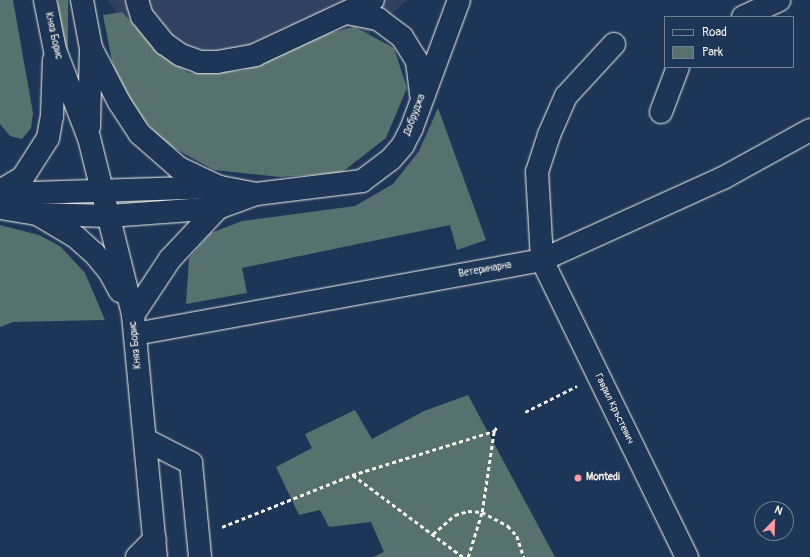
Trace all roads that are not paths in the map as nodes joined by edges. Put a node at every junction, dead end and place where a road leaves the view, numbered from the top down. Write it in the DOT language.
graph roads {
  1 [pos="45,0"];
  2 [pos="82,0"];
  3 [pos="137,0"];
  4 [pos="373,0"];
  5 [pos="459,0"];
  6 [pos="779,0"];
  7 [pos="347,13"];
  8 [pos="745,16"];
  9 [pos="614,44"];
  10 [pos="91,48"];
  11 [pos="54,50"];
  12 [pos="678,68"];
  13 [pos="421,102"];
  14 [pos="661,112"];
  15 [pos="810,130"];
  16 [pos="89,138"];
  17 [pos="103,190"];
  18 [pos="0,193"];
  19 [pos="219,198"];
  20 [pos="0,208"];
  21 [pos="37,214"];
  22 [pos="109,216"];
  23 [pos="542,260"];
  24 [pos="134,325"];
  25 [pos="146,440"];
  26 [pos="155,548"];
  27 [pos="137,557"];
  28 [pos="200,557"];
  29 [pos="687,557"];
  1 -- 11 [label="street, Княз Борис"];
  2 -- 10 [label="street, Княз Борис"];
  3 -- 7 [label="street"];
  4 -- 7 [label="street"];
  5 -- 13 [label="street, Добруджа"];
  6 -- 8 [label="street"];
  7 -- 13 [label="street"];
  9 -- 23 [label="street"];
  10 -- 16 [label="street, Княз Борис"];
  10 -- 19 [label="street"];
  11 -- 16 [label="street, Княз Борис"];
  11 -- 18 [label="street"];
  12 -- 14 [label="street"];
  13 -- 19 [label="street, Добруджа"];
  15 -- 23 [label="street, Ветеринарна"];
  16 -- 17 [label="street, Княз Борис"];
  17 -- 18 [label="street"];
  17 -- 19 [label="street"];
  17 -- 22 [label="street, Княз Борис"];
  19 -- 22 [label="street"];
  19 -- 24 [label="street"];
  20 -- 21 [label="street"];
  21 -- 22 [label="street"];
  21 -- 24 [label="street"];
  22 -- 24 [label="street, Княз Борис"];
  23 -- 24 [label="street, Ветеринарна"];
  23 -- 29 [label="street, Гаврил Кръстевич"];
  24 -- 25 [label="street, Княз Борис"];
  25 -- 26 [label="street, Княз Борис"];
  25 -- 28 [label="street"];
  26 -- 27 [label="street"];
}
